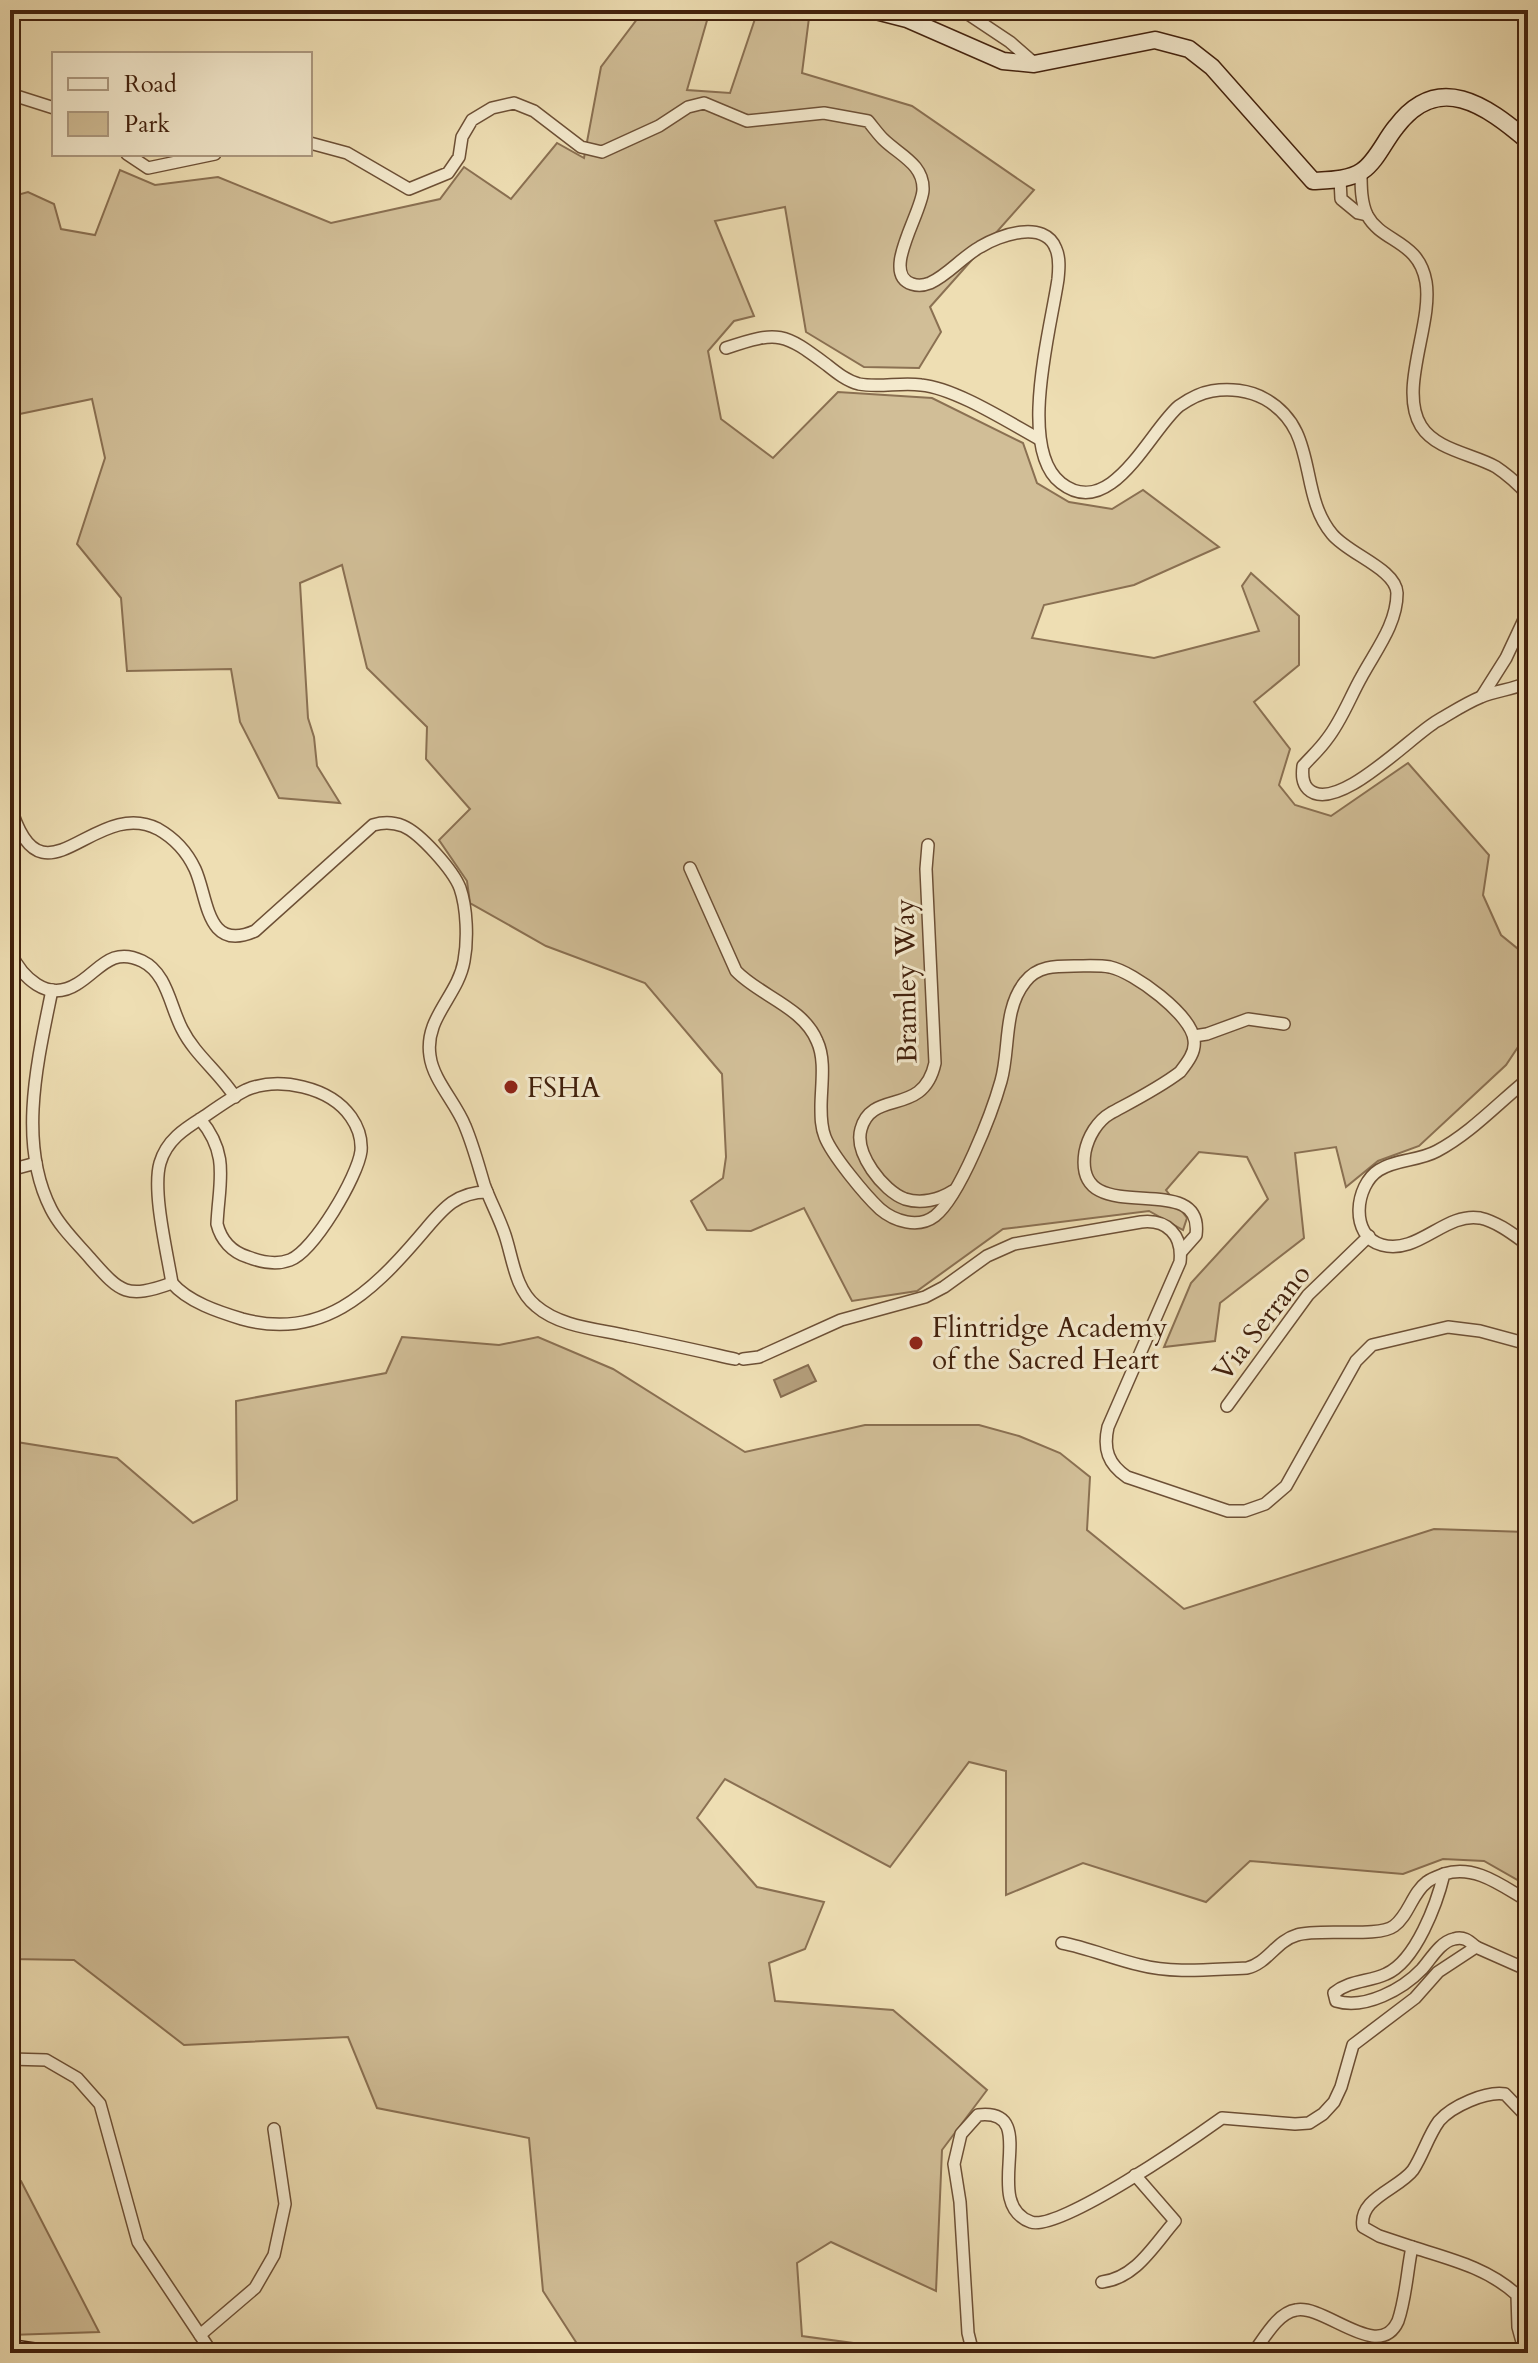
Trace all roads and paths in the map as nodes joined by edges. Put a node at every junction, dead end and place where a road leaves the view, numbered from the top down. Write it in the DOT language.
graph roads {
  1 [pos="872,10"];
  2 [pos="962,10"];
  3 [pos="1034,64"];
  4 [pos="10,94"];
  5 [pos="52,107"];
  6 [pos="1528,141"];
  7 [pos="312,144"];
  8 [pos="130,156"];
  9 [pos="205,156"];
  10 [pos="1361,172"];
  11 [pos="1340,179"];
  12 [pos="1367,215"];
  13 [pos="726,348"];
  14 [pos="1039,439"];
  15 [pos="1528,495"];
  16 [pos="1528,611"];
  17 [pos="1528,682"];
  18 [pos="1482,696"];
  19 [pos="10,805"];
  20 [pos="928,845"];
  21 [pos="690,868"];
  22 [pos="10,952"];
  23 [pos="52,990"];
  24 [pos="1284,1024"];
  25 [pos="1194,1036"];
  26 [pos="1528,1079"];
  27 [pos="235,1097"];
  28 [pos="200,1119"];
  29 [pos="36,1163"];
  30 [pos="10,1170"];
  31 [pos="954,1191"];
  32 [pos="487,1192"];
  33 [pos="1369,1236"];
  34 [pos="1528,1245"];
  35 [pos="1181,1252"];
  36 [pos="172,1283"];
  37 [pos="1528,1344"];
  38 [pos="1227,1406"];
  39 [pos="1444,1874"];
  40 [pos="1528,1901"];
  41 [pos="1062,1943"];
  42 [pos="1476,1947"];
  43 [pos="1528,1970"];
  44 [pos="10,2059"];
  45 [pos="1528,2118"];
  46 [pos="274,2129"];
  47 [pos="1135,2175"];
  48 [pos="1412,2251"];
  49 [pos="1102,2282"];
  50 [pos="200,2335"];
  51 [pos="10,2348"];
  52 [pos="44,2353"];
  53 [pos="212,2353"];
  54 [pos="973,2353"];
  55 [pos="1253,2353"];
  56 [pos="1525,2353"];
  1 -- 3 [label="street"];
  2 -- 3 [label="street"];
  3 -- 11 [label="street"];
  4 -- 5 [label="street"];
  6 -- 10 [label="street"];
  7 -- 14 [label="street"];
  8 -- 9 [label="street"];
  10 -- 11 [label="street"];
  10 -- 12 [label="street"];
  11 -- 12 [label="street"];
  12 -- 15 [label="street"];
  13 -- 14 [label="street"];
  14 -- 18 [label="street"];
  16 -- 18 [label="street"];
  17 -- 18 [label="street"];
  19 -- 32 [label="street"];
  20 -- 31 [label="street, Bramley Way"];
  21 -- 31 [label="street"];
  22 -- 23 [label="street"];
  23 -- 27 [label="street"];
  23 -- 29 [label="street"];
  24 -- 25 [label="street"];
  25 -- 31 [label="street"];
  25 -- 35 [label="street"];
  26 -- 33 [label="street"];
  27 -- 28 [label="street"];
  27 -- 28 [label="street"];
  28 -- 36 [label="street"];
  29 -- 30 [label="street"];
  29 -- 36 [label="street"];
  32 -- 35 [label="street"];
  32 -- 36 [label="street"];
  33 -- 34 [label="street"];
  33 -- 38 [label="street, Via Serrano"];
  35 -- 37 [label="street"];
  39 -- 40 [label="street"];
  39 -- 41 [label="street"];
  39 -- 42 [label="street"];
  42 -- 43 [label="street"];
  42 -- 47 [label="street"];
  44 -- 50 [label="street"];
  45 -- 48 [label="street"];
  46 -- 50 [label="street"];
  47 -- 49 [label="street"];
  47 -- 54 [label="street"];
  48 -- 55 [label="street"];
  48 -- 56 [label="street"];
  50 -- 53 [label="street"];
  51 -- 52 [label="street"];
}
